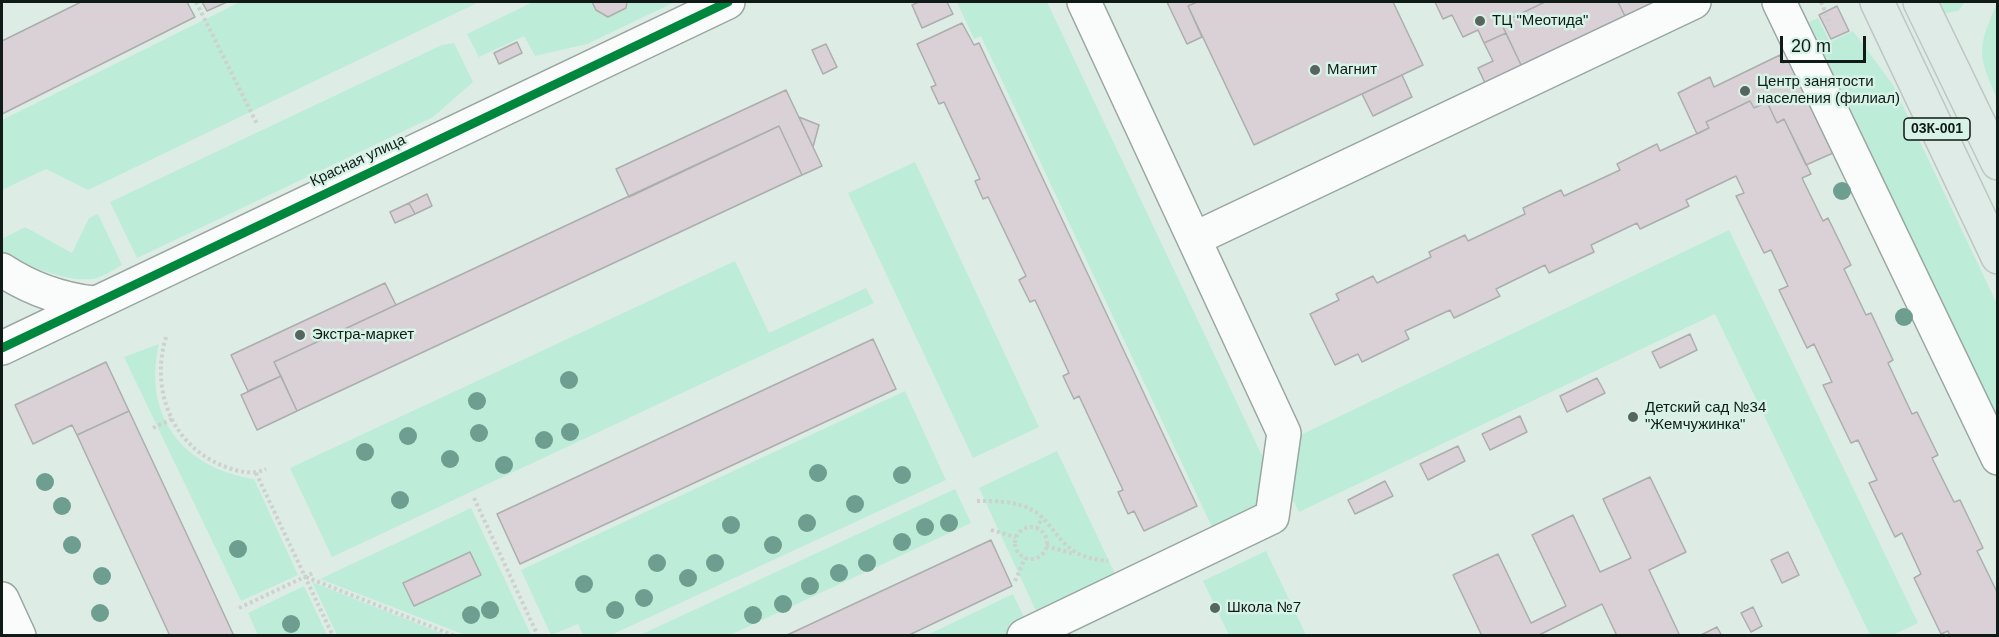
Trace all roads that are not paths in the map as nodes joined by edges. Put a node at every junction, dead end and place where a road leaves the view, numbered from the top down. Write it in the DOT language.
graph roads {
  1 [pos="728,2"];
  2 [pos="1084,2"];
  3 [pos="1694,2"];
  4 [pos="1779,2"];
  5 [pos="1876,2"];
  6 [pos="1920,2"];
  7 [pos="1998,163"];
  8 [pos="1194,239"];
  9 [pos="1998,257"];
  10 [pos="2,270"];
  11 [pos="93,303"];
  12 [pos="2,348"];
  13 [pos="1998,458"];
  14 [pos="2,599"];
  15 [pos="19,636"];
  16 [pos="1024,636"];
  1 -- 11 [label="street, Красная улица"];
  2 -- 8 [label="street"];
  3 -- 8 [label="street"];
  4 -- 13 [label="street"];
  5 -- 9 [label="main road, 03К-001"];
  6 -- 7 [label="main road, 03К-001"];
  8 -- 16 [label="street"];
  10 -- 11 [label="street"];
  11 -- 12 [label="street, Красная улица"];
  14 -- 15 [label="street"];
}
